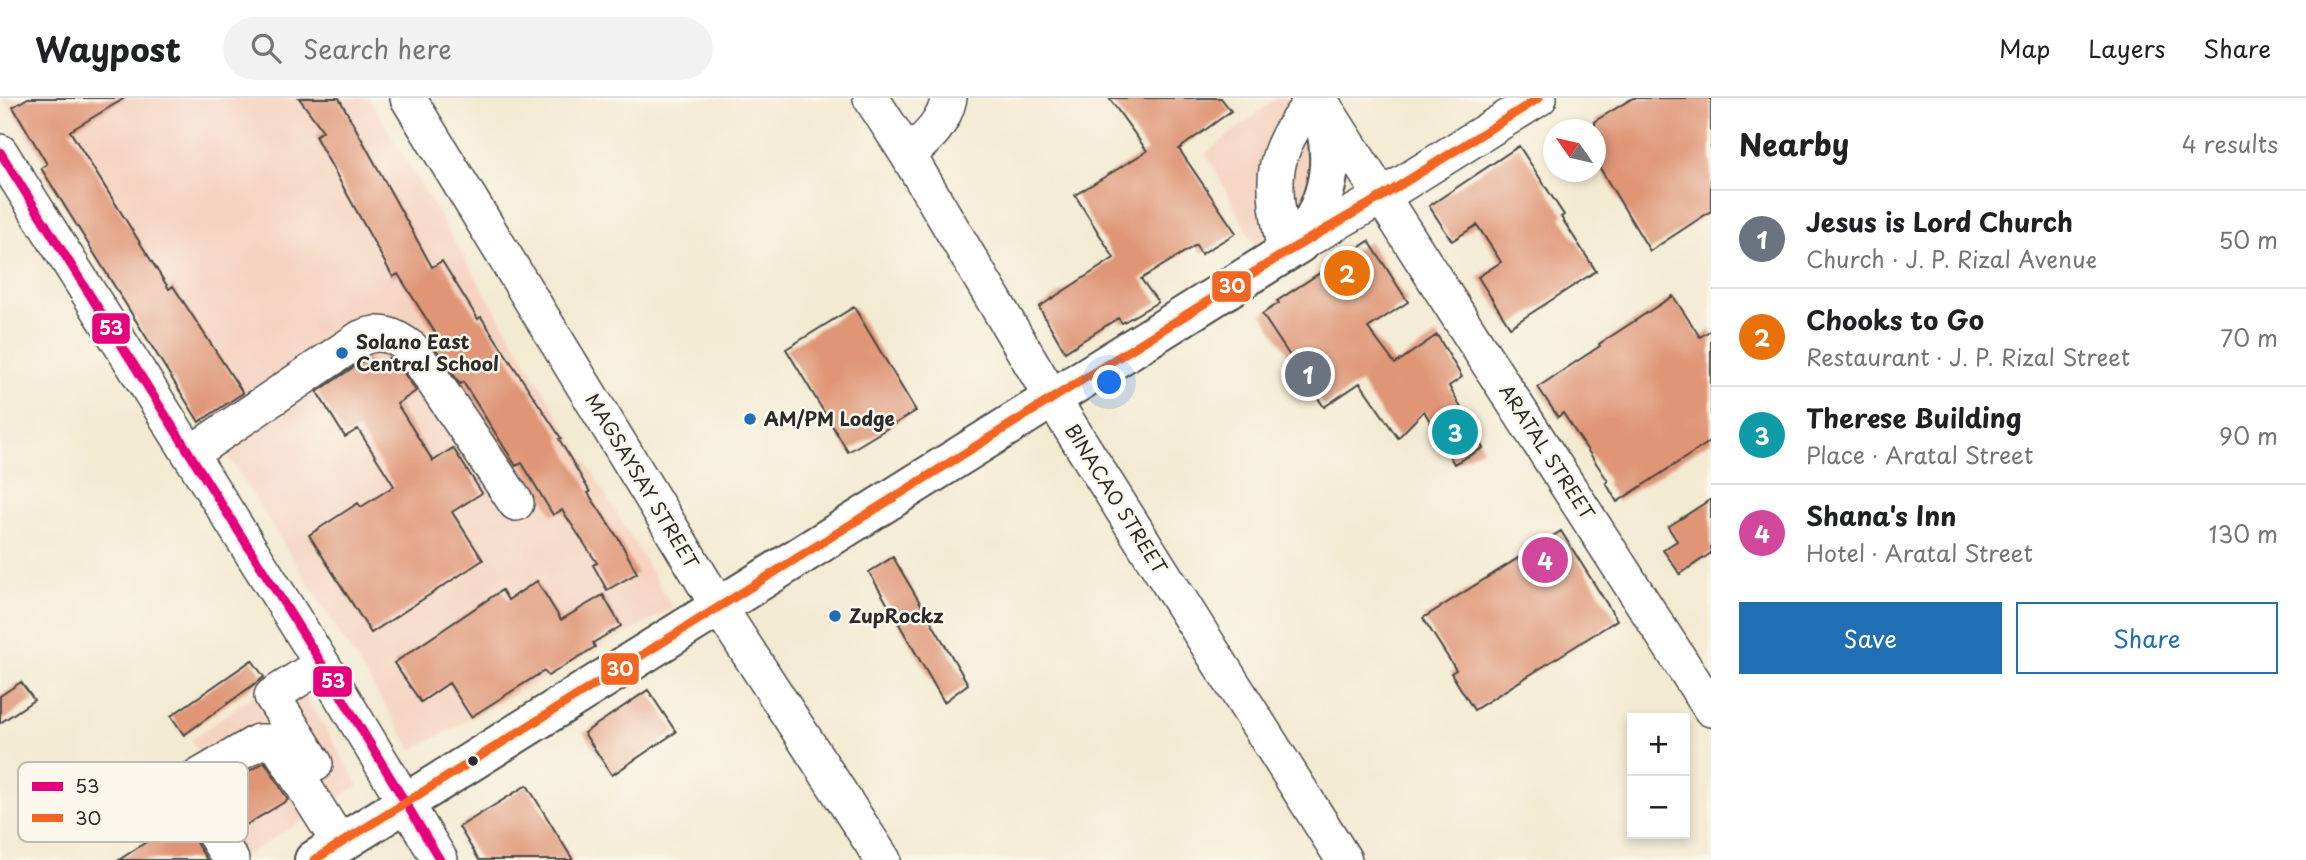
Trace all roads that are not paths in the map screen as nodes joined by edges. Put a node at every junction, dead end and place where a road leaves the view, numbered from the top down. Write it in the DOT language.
graph roads {
  1 [pos="408,98"];
  2 [pos="871,98"];
  3 [pos="949,98"];
  4 [pos="1317,98"];
  5 [pos="1539,98"];
  6 [pos="0,152"];
  7 [pos="908,155"];
  8 [pos="1383,196"];
  9 [pos="1292,248"];
  10 [pos="1052,398"];
  11 [pos="190,454"];
  12 [pos="516,503"];
  13 [pos="719,607"];
  14 [pos="322,664"];
  15 [pos="1711,709"];
  16 [pos="224,762"];
  17 [pos="404,804"];
  18 [pos="219,842"];
  19 [pos="338,845"];
  20 [pos="231,860"];
  21 [pos="440,860"];
  22 [pos="883,860"];
  23 [pos="1344,860"];
  1 -- 13 [label="street, MAGSAYSAY STREET"];
  2 -- 7 [label="street, BINACAO STREET"];
  3 -- 7 [label="street"];
  4 -- 8 [label="street, ARATAL STREET"];
  4 -- 9 [label="main road"];
  4 -- 9 [label="street"];
  5 -- 8 [label="street"];
  6 -- 11 [label="street"];
  7 -- 10 [label="street, BINACAO STREET"];
  8 -- 9 [label="street"];
  8 -- 15 [label="street, ARATAL STREET"];
  9 -- 10 [label="main road"];
  10 -- 13 [label="main road"];
  10 -- 23 [label="street, BINACAO STREET"];
  11 -- 12 [label="street"];
  11 -- 14 [label="street"];
  13 -- 17 [label="main road"];
  13 -- 22 [label="street, MAGSAYSAY STREET"];
  14 -- 17 [label="street"];
  14 -- 19 [label="street"];
  16 -- 19 [label="street"];
  17 -- 19 [label="main road"];
  17 -- 21 [label="street"];
  18 -- 20 [label="street"];
}
